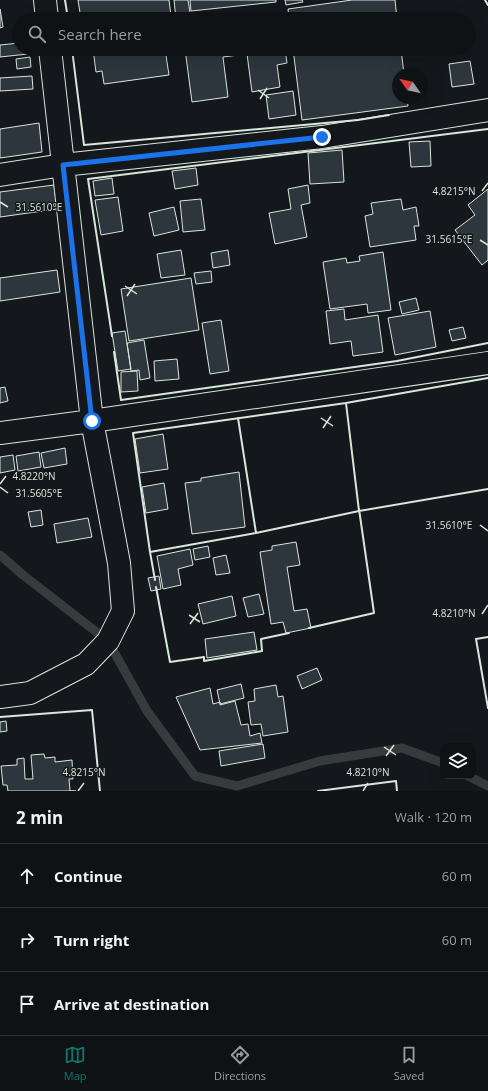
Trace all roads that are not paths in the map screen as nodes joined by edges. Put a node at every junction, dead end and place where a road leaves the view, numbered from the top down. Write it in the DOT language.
graph roads {
  1 [pos="44,0"];
  2 [pos="46,12"];
  3 [pos="51,56"];
  4 [pos="488,110"];
  5 [pos="63,165"];
  6 [pos="0,175"];
  7 [pos="488,363"];
  8 [pos="92,421"];
  9 [pos="0,433"];
  10 [pos="0,697"];
  1 -- 2 [label="street"];
  3 -- 5 [label="street"];
  4 -- 5 [label="street"];
  5 -- 6 [label="street"];
  5 -- 8 [label="street"];
  7 -- 8 [label="street"];
  8 -- 9 [label="street"];
  8 -- 10 [label="street"];
}
